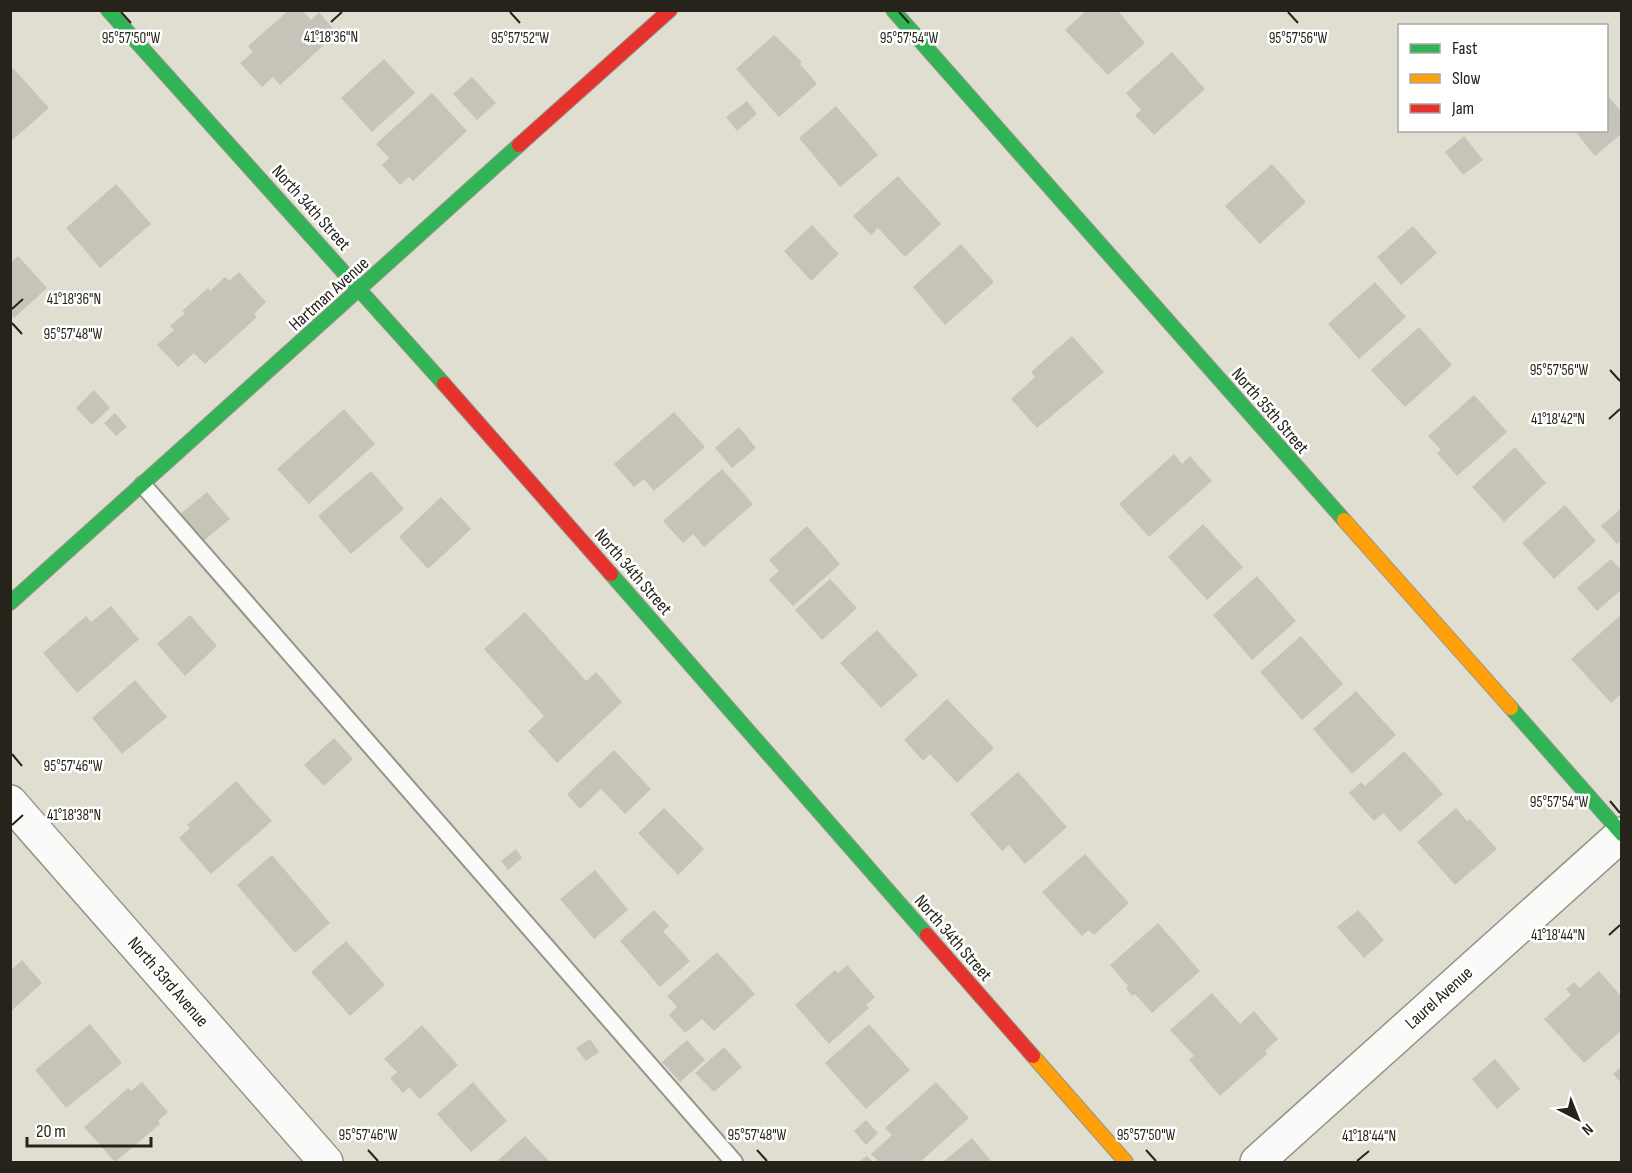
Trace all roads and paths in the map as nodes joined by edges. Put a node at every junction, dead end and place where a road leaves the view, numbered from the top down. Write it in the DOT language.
graph roads {
  1 [pos="108,10"];
  2 [pos="670,10"];
  3 [pos="892,10"];
  4 [pos="362,290"];
  5 [pos="143,485"];
  6 [pos="10,603"];
  7 [pos="10,802"];
  8 [pos="1621,834"];
  9 [pos="326,1162"];
  10 [pos="734,1162"];
  11 [pos="1126,1162"];
  12 [pos="1257,1162"];
  1 -- 4 [label="street, North 34th Street"];
  2 -- 4 [label="street, Hartman Avenue"];
  3 -- 8 [label="street, North 35th Street"];
  4 -- 5 [label="street, Hartman Avenue"];
  4 -- 11 [label="street, North 34th Street"];
  5 -- 6 [label="street, Hartman Avenue"];
  5 -- 10 [label="lane"];
  7 -- 9 [label="street, North 33rd Avenue"];
  8 -- 12 [label="street, Laurel Avenue"];
}
